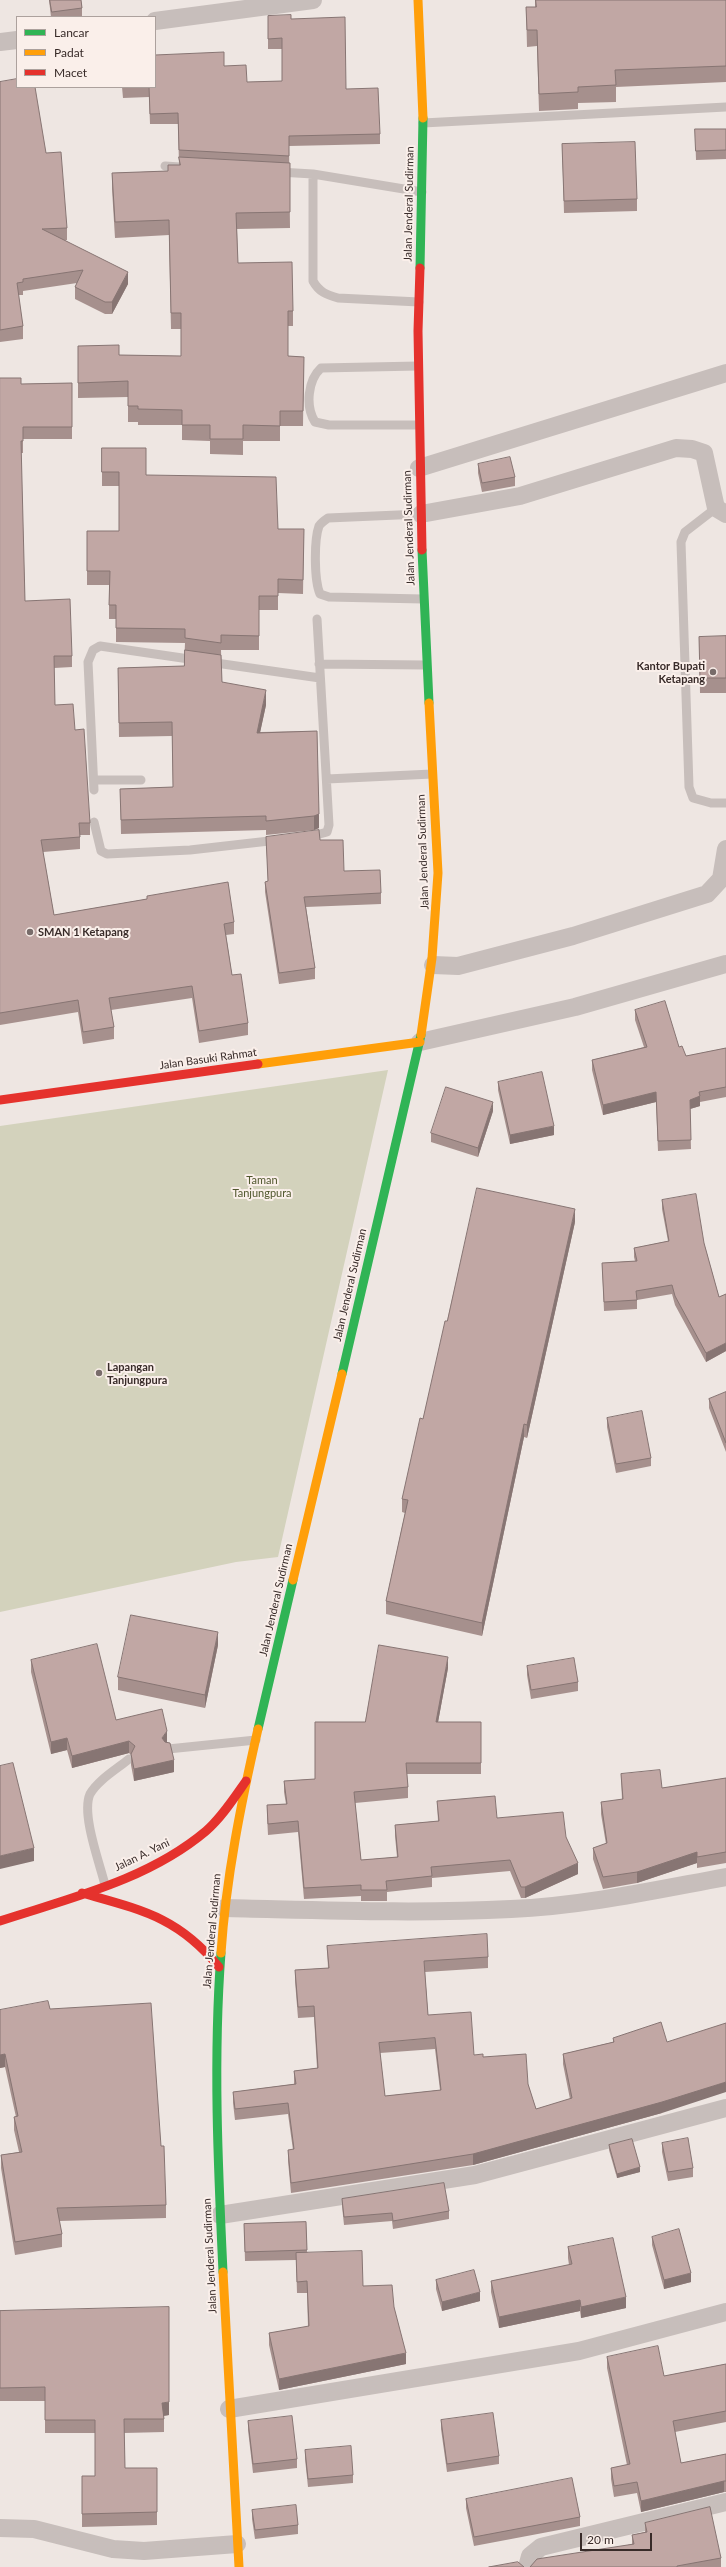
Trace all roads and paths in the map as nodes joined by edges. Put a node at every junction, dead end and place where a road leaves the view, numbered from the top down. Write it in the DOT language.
graph roads {
  1 [pos="313,0"];
  2 [pos="418,0"];
  3 [pos="235,5"];
  4 [pos="156,21"];
  5 [pos="16,40"];
  6 [pos="0,42"];
  7 [pos="726,107"];
  8 [pos="422,123"];
  9 [pos="165,166"];
  10 [pos="188,167"];
  11 [pos="266,172"];
  12 [pos="313,174"];
  13 [pos="422,192"];
  14 [pos="418,302"];
  15 [pos="418,366"];
  16 [pos="726,373"];
  17 [pos="418,425"];
  18 [pos="419,468"];
  19 [pos="721,511"];
  20 [pos="421,514"];
  21 [pos="423,599"];
  22 [pos="317,619"];
  23 [pos="319,664"];
  24 [pos="426,665"];
  25 [pos="320,678"];
  26 [pos="432,774"];
  27 [pos="327,779"];
  28 [pos="94,780"];
  29 [pos="141,780"];
  30 [pos="94,790"];
  31 [pos="726,803"];
  32 [pos="94,822"];
  33 [pos="300,838"];
  34 [pos="284,839"];
  35 [pos="726,848"];
  36 [pos="726,964"];
  37 [pos="433,965"];
  38 [pos="420,1042"];
  39 [pos="0,1100"];
  40 [pos="256,1740"];
  41 [pos="168,1749"];
  42 [pos="129,1760"];
  43 [pos="246,1781"];
  44 [pos="726,1877"];
  45 [pos="105,1885"];
  46 [pos="82,1893"];
  47 [pos="224,1908"];
  48 [pos="0,1921"];
  49 [pos="219,1968"];
  50 [pos="726,2108"];
  51 [pos="220,2215"];
  52 [pos="726,2312"];
  53 [pos="229,2409"];
  54 [pos="726,2502"];
  55 [pos="0,2528"];
  56 [pos="237,2544"];
  57 [pos="239,2567"];
  58 [pos="527,2567"];
  1 -- 3 [label="street"];
  2 -- 8 [label="main road, Jalan Jenderal Sudirman"];
  3 -- 4 [label="street"];
  5 -- 6 [label="street"];
  7 -- 8 [label="lane"];
  8 -- 13 [label="main road, Jalan Jenderal Sudirman"];
  9 -- 10 [label="lane"];
  11 -- 12 [label="lane"];
  12 -- 13 [label="lane"];
  12 -- 14 [label="lane"];
  13 -- 14 [label="main road, Jalan Jenderal Sudirman"];
  14 -- 15 [label="main road, Jalan Jenderal Sudirman"];
  15 -- 17 [label="main road, Jalan Jenderal Sudirman"];
  15 -- 17 [label="lane"];
  16 -- 18 [label="street"];
  17 -- 18 [label="main road, Jalan Jenderal Sudirman"];
  18 -- 20 [label="main road, Jalan Jenderal Sudirman"];
  19 -- 20 [label="street"];
  19 -- 31 [label="lane"];
  20 -- 21 [label="main road, Jalan Jenderal Sudirman"];
  20 -- 21 [label="lane"];
  21 -- 24 [label="main road, Jalan Jenderal Sudirman"];
  22 -- 23 [label="lane"];
  23 -- 24 [label="lane"];
  23 -- 25 [label="lane"];
  24 -- 26 [label="main road, Jalan Jenderal Sudirman"];
  25 -- 27 [label="lane"];
  25 -- 28 [label="lane"];
  26 -- 27 [label="lane"];
  26 -- 37 [label="main road, Jalan Jenderal Sudirman"];
  27 -- 33 [label="lane"];
  28 -- 29 [label="lane"];
  28 -- 30 [label="lane"];
  32 -- 34 [label="lane"];
  35 -- 37 [label="street"];
  36 -- 38 [label="street"];
  37 -- 38 [label="main road, Jalan Jenderal Sudirman"];
  38 -- 39 [label="main road, Jalan Basuki Rahmat"];
  38 -- 40 [label="main road, Jalan Jenderal Sudirman"];
  40 -- 41 [label="lane"];
  40 -- 43 [label="main road, Jalan Jenderal Sudirman"];
  42 -- 45 [label="lane"];
  43 -- 45 [label="main road, Jalan A. Yani"];
  43 -- 47 [label="main road, Jalan Jenderal Sudirman"];
  44 -- 47 [label="street"];
  45 -- 46 [label="main road, Jalan A. Yani"];
  46 -- 48 [label="main road, Jalan A. Yani"];
  46 -- 49 [label="main road"];
  47 -- 49 [label="main road, Jalan Jenderal Sudirman"];
  49 -- 51 [label="main road, Jalan Jenderal Sudirman"];
  50 -- 51 [label="street"];
  51 -- 53 [label="main road, Jalan Jenderal Sudirman"];
  52 -- 53 [label="street"];
  53 -- 56 [label="main road, Jalan Jenderal Sudirman"];
  54 -- 58 [label="street"];
  55 -- 56 [label="street"];
  56 -- 57 [label="main road, Jalan Jenderal Sudirman"];
}
